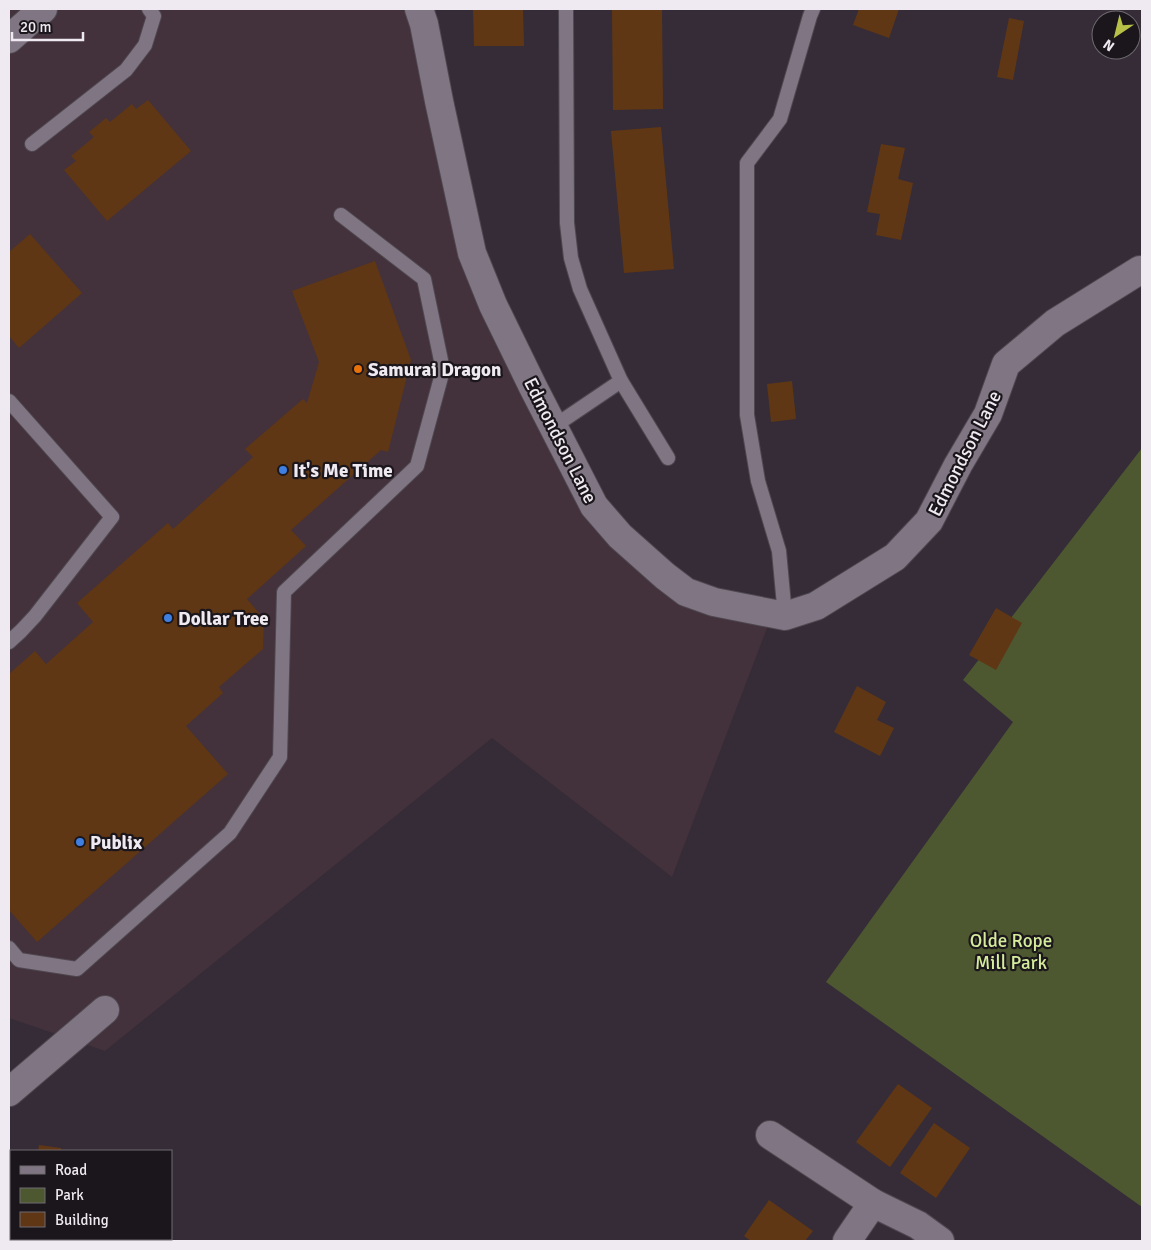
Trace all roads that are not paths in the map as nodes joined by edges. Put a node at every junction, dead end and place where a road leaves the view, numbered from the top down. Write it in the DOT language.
graph roads {
  1 [pos="43,9"];
  2 [pos="149,9"];
  3 [pos="419,9"];
  4 [pos="566,9"];
  5 [pos="813,9"];
  6 [pos="10,34"];
  7 [pos="32,144"];
  8 [pos="342,215"];
  9 [pos="1140,270"];
  10 [pos="621,381"];
  11 [pos="9,401"];
  12 [pos="553,427"];
  13 [pos="668,458"];
  14 [pos="785,616"];
  15 [pos="9,642"];
  16 [pos="9,948"];
  17 [pos="104,1010"];
  18 [pos="9,1092"];
  19 [pos="770,1135"];
  20 [pos="873,1203"];
  21 [pos="847,1241"];
  22 [pos="940,1241"];
  1 -- 6 [label="street"];
  2 -- 7 [label="lane"];
  3 -- 12 [label="street, Edmondson Lane"];
  4 -- 10 [label="lane"];
  5 -- 14 [label="lane"];
  8 -- 16 [label="lane"];
  9 -- 14 [label="street, Edmondson Lane"];
  10 -- 12 [label="lane"];
  10 -- 13 [label="lane"];
  11 -- 15 [label="lane"];
  12 -- 14 [label="street, Edmondson Lane"];
  17 -- 18 [label="street"];
  19 -- 20 [label="street"];
  20 -- 21 [label="street"];
  20 -- 22 [label="street"];
}
